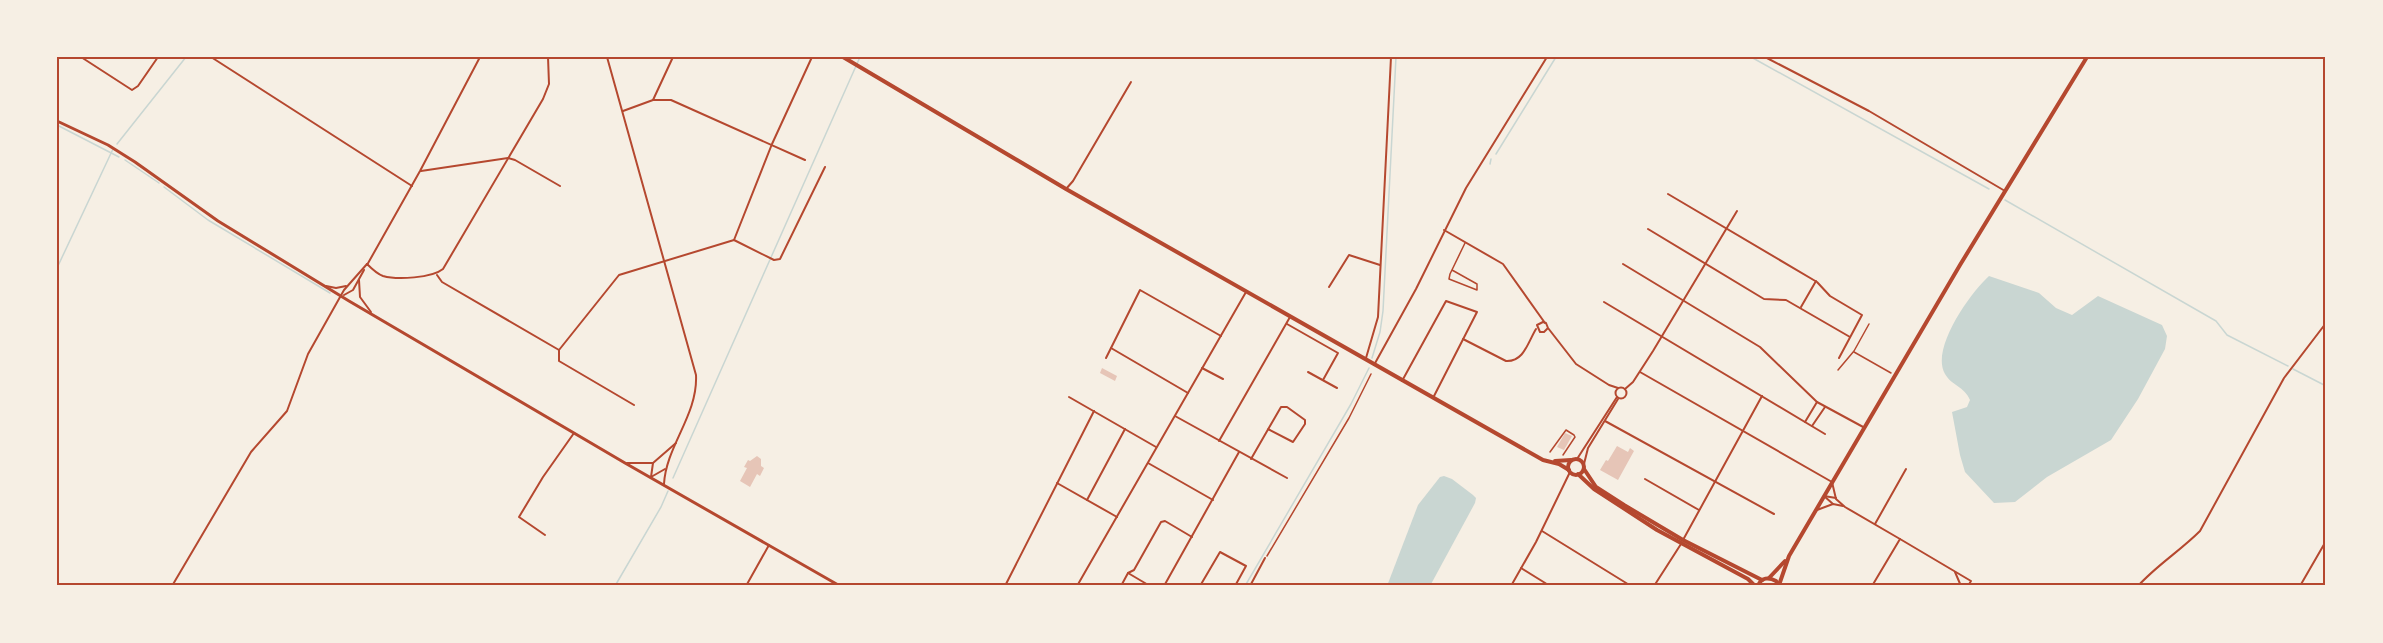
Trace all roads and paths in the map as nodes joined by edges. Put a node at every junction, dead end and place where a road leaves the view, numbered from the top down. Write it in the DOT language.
graph roads {
  1 [pos="81,57"];
  2 [pos="158,57"];
  3 [pos="211,57"];
  4 [pos="480,57"];
  5 [pos="548,57"];
  6 [pos="607,57"];
  7 [pos="673,57"];
  8 [pos="812,57"];
  9 [pos="843,57"];
  10 [pos="1391,57"];
  11 [pos="1547,57"];
  12 [pos="1764,57"];
  13 [pos="2087,57"];
  14 [pos="1131,82"];
  15 [pos="653,100"];
  16 [pos="623,111"];
  17 [pos="57,121"];
  18 [pos="772,144"];
  19 [pos="508,159"];
  20 [pos="805,160"];
  21 [pos="825,166"];
  22 [pos="420,171"];
  23 [pos="412,186"];
  24 [pos="560,186"];
  25 [pos="1066,189"];
  26 [pos="2005,191"];
  27 [pos="1668,194"];
  28 [pos="1737,211"];
  29 [pos="1648,229"];
  30 [pos="1726,229"];
  31 [pos="1444,230"];
  32 [pos="734,240"];
  33 [pos="1465,243"];
  34 [pos="665,260"];
  35 [pos="367,264"];
  36 [pos="1623,264"];
  37 [pos="1706,264"];
  38 [pos="1380,266"];
  39 [pos="1452,270"];
  40 [pos="436,274"];
  41 [pos="360,278"];
  42 [pos="1816,281"];
  43 [pos="322,284"];
  44 [pos="348,284"];
  45 [pos="1329,287"];
  46 [pos="1246,292"];
  47 [pos="342,296"];
  48 [pos="1684,300"];
  49 [pos="1604,302"];
  50 [pos="1800,308"];
  51 [pos="1538,312"];
  52 [pos="373,314"];
  53 [pos="1290,317"];
  54 [pos="1539,323"];
  55 [pos="1545,323"];
  56 [pos="2326,323"];
  57 [pos="1287,324"];
  58 [pos="1869,324"];
  59 [pos="1537,327"];
  60 [pos="1548,328"];
  61 [pos="1221,336"];
  62 [pos="1662,336"];
  63 [pos="1850,337"];
  64 [pos="1463,339"];
  65 [pos="1111,348"];
  66 [pos="559,350"];
  67 [pos="1854,351"];
  68 [pos="1106,358"];
  69 [pos="1839,358"];
  70 [pos="1365,360"];
  71 [pos="1374,365"];
  72 [pos="1202,368"];
  73 [pos="1838,370"];
  74 [pos="1308,372"];
  75 [pos="1640,372"];
  76 [pos="1371,374"];
  77 [pos="1896,375"];
  78 [pos="1223,380"];
  79 [pos="1323,380"];
  80 [pos="1402,381"];
  81 [pos="1609,385"];
  82 [pos="1337,388"];
  83 [pos="1618,388"];
  84 [pos="1625,389"];
  85 [pos="1188,393"];
  86 [pos="1615,393"];
  87 [pos="1762,396"];
  88 [pos="1069,397"];
  89 [pos="1433,398"];
  90 [pos="1617,398"];
  91 [pos="1817,402"];
  92 [pos="634,405"];
  93 [pos="1825,407"];
  94 [pos="1094,411"];
  95 [pos="1175,416"];
  96 [pos="1605,421"];
  97 [pos="1805,422"];
  98 [pos="1812,426"];
  99 [pos="1865,428"];
  100 [pos="1125,429"];
  101 [pos="1268,429"];
  102 [pos="1743,431"];
  103 [pos="574,433"];
  104 [pos="1825,434"];
  105 [pos="678,441"];
  106 [pos="1219,441"];
  107 [pos="1156,447"];
  108 [pos="1239,452"];
  109 [pos="1550,452"];
  110 [pos="1563,455"];
  111 [pos="1536,456"];
  112 [pos="1251,459"];
  113 [pos="1574,459"];
  114 [pos="625,463"];
  115 [pos="653,463"];
  116 [pos="1147,463"];
  117 [pos="1584,466"];
  118 [pos="665,469"];
  119 [pos="1906,469"];
  120 [pos="1573,472"];
  121 [pos="651,477"];
  122 [pos="1287,478"];
  123 [pos="1645,479"];
  124 [pos="1714,482"];
  125 [pos="1832,482"];
  126 [pos="1057,483"];
  127 [pos="664,484"];
  128 [pos="1824,496"];
  129 [pos="1836,498"];
  130 [pos="1087,500"];
  131 [pos="1213,500"];
  132 [pos="1833,504"];
  133 [pos="1845,507"];
  134 [pos="1699,510"];
  135 [pos="1815,512"];
  136 [pos="1774,514"];
  137 [pos="1117,517"];
  138 [pos="1875,524"];
  139 [pos="1542,531"];
  140 [pos="546,535"];
  141 [pos="1192,537"];
  142 [pos="1900,539"];
  143 [pos="2326,541"];
  144 [pos="1682,542"];
  145 [pos="769,544"];
  146 [pos="1789,556"];
  147 [pos="1265,558"];
  148 [pos="1521,568"];
  149 [pos="1955,572"];
  150 [pos="1128,573"];
  151 [pos="1770,578"];
  152 [pos="1762,580"];
  153 [pos="1779,585"];
  154 [pos="172,586"];
  155 [pos="746,586"];
  156 [pos="840,586"];
  157 [pos="1005,586"];
  158 [pos="1077,586"];
  159 [pos="1121,586"];
  160 [pos="1150,586"];
  161 [pos="1164,586"];
  162 [pos="1200,586"];
  163 [pos="1235,586"];
  164 [pos="1250,586"];
  165 [pos="1511,586"];
  166 [pos="1550,586"];
  167 [pos="1631,586"];
  168 [pos="1654,586"];
  169 [pos="1757,586"];
  170 [pos="1872,586"];
  171 [pos="1961,586"];
  172 [pos="1968,586"];
  173 [pos="2138,586"];
  174 [pos="2300,586"];
  1 -- 2 [label="street"];
  3 -- 23 [label="street"];
  4 -- 22 [label="street"];
  5 -- 19 [label="street"];
  6 -- 16 [label="street"];
  7 -- 15 [label="street"];
  8 -- 18 [label="street"];
  9 -- 25 [label="main road"];
  10 -- 38 [label="street"];
  11 -- 31 [label="street"];
  12 -- 26 [label="street"];
  13 -- 26 [label="main road"];
  14 -- 25 [label="street"];
  15 -- 16 [label="street"];
  15 -- 18 [label="street"];
  16 -- 34 [label="street"];
  17 -- 43 [label="street"];
  18 -- 20 [label="street"];
  18 -- 32 [label="street"];
  19 -- 22 [label="street"];
  19 -- 24 [label="street"];
  19 -- 40 [label="street"];
  21 -- 32 [label="street"];
  22 -- 23 [label="street"];
  23 -- 35 [label="street"];
  25 -- 46 [label="main road"];
  26 -- 77 [label="main road"];
  27 -- 30 [label="street"];
  28 -- 30 [label="street"];
  29 -- 37 [label="street"];
  30 -- 37 [label="street"];
  30 -- 42 [label="street"];
  31 -- 33 [label="street"];
  31 -- 71 [label="street"];
  32 -- 34 [label="street"];
  33 -- 39 [label="lane"];
  33 -- 51 [label="street"];
  34 -- 66 [label="street"];
  34 -- 105 [label="street"];
  35 -- 40 [label="street"];
  35 -- 41 [label="street"];
  35 -- 44 [label="street"];
  36 -- 48 [label="street"];
  37 -- 48 [label="street"];
  37 -- 50 [label="street"];
  38 -- 45 [label="street"];
  38 -- 70 [label="street"];
  39 -- 39 [label="lane"];
  40 -- 66 [label="street"];
  41 -- 47 [label="street"];
  41 -- 52 [label="street"];
  42 -- 50 [label="street"];
  42 -- 63 [label="street"];
  43 -- 44 [label="street"];
  43 -- 47 [label="street"];
  44 -- 47 [label="street"];
  46 -- 53 [label="main road"];
  46 -- 61 [label="street"];
  47 -- 52 [label="street"];
  47 -- 154 [label="street"];
  48 -- 62 [label="street"];
  48 -- 91 [label="street"];
  49 -- 62 [label="street"];
  50 -- 63 [label="street"];
  51 -- 54 [label="street"];
  51 -- 55 [label="street"];
  52 -- 103 [label="street"];
  53 -- 57 [label="street"];
  53 -- 70 [label="main road"];
  54 -- 55 [label="street"];
  54 -- 59 [label="street"];
  55 -- 60 [label="street"];
  56 -- 173 [label="street"];
  57 -- 79 [label="street"];
  57 -- 106 [label="street"];
  58 -- 67 [label="path"];
  59 -- 60 [label="street"];
  59 -- 64 [label="street"];
  60 -- 81 [label="street"];
  61 -- 65 [label="street"];
  61 -- 72 [label="street"];
  62 -- 75 [label="street"];
  62 -- 87 [label="street"];
  63 -- 69 [label="street"];
  64 -- 80 [label="street"];
  64 -- 89 [label="street"];
  65 -- 68 [label="street"];
  65 -- 85 [label="street"];
  66 -- 92 [label="street"];
  67 -- 73 [label="path"];
  67 -- 77 [label="path"];
  70 -- 71 [label="main road"];
  71 -- 80 [label="main road"];
  72 -- 78 [label="street"];
  72 -- 85 [label="street"];
  74 -- 79 [label="street"];
  75 -- 84 [label="street"];
  75 -- 102 [label="street"];
  76 -- 147 [label="path"];
  77 -- 99 [label="main road"];
  79 -- 82 [label="street"];
  80 -- 89 [label="main road"];
  81 -- 83 [label="street"];
  81 -- 86 [label="street"];
  83 -- 84 [label="street"];
  83 -- 86 [label="street"];
  84 -- 90 [label="street"];
  85 -- 95 [label="street"];
  86 -- 90 [label="street"];
  87 -- 97 [label="street"];
  87 -- 102 [label="street"];
  88 -- 94 [label="street"];
  89 -- 111 [label="main road"];
  90 -- 96 [label="street"];
  90 -- 113 [label="street"];
  91 -- 93 [label="street"];
  91 -- 97 [label="street"];
  93 -- 98 [label="street"];
  93 -- 99 [label="street"];
  94 -- 100 [label="street"];
  94 -- 126 [label="street"];
  95 -- 106 [label="street"];
  95 -- 107 [label="street"];
  96 -- 117 [label="street"];
  96 -- 124 [label="street"];
  97 -- 98 [label="street"];
  98 -- 104 [label="street"];
  99 -- 125 [label="main road"];
  100 -- 107 [label="street"];
  100 -- 130 [label="street"];
  101 -- 101 [label="street"];
  101 -- 112 [label="street"];
  102 -- 124 [label="street"];
  102 -- 125 [label="street"];
  103 -- 114 [label="street"];
  103 -- 140 [label="street"];
  105 -- 115 [label="street"];
  105 -- 118 [label="street"];
  106 -- 108 [label="street"];
  107 -- 116 [label="street"];
  108 -- 112 [label="street"];
  108 -- 131 [label="street"];
  109 -- 110 [label="lane"];
  111 -- 113 [label="main road"];
  111 -- 120 [label="main road"];
  112 -- 122 [label="street"];
  113 -- 117 [label="main road"];
  113 -- 120 [label="main road"];
  114 -- 115 [label="street"];
  114 -- 121 [label="street"];
  115 -- 121 [label="street"];
  116 -- 131 [label="street"];
  116 -- 137 [label="street"];
  117 -- 120 [label="main road"];
  117 -- 144 [label="main road"];
  118 -- 121 [label="street"];
  118 -- 127 [label="street"];
  119 -- 138 [label="street"];
  120 -- 139 [label="street"];
  120 -- 144 [label="main road"];
  121 -- 127 [label="street"];
  123 -- 134 [label="street"];
  124 -- 134 [label="street"];
  124 -- 136 [label="street"];
  125 -- 128 [label="main road"];
  125 -- 129 [label="street"];
  126 -- 130 [label="street"];
  126 -- 157 [label="street"];
  127 -- 145 [label="street"];
  128 -- 129 [label="street"];
  128 -- 132 [label="street"];
  128 -- 135 [label="main road"];
  129 -- 133 [label="street"];
  130 -- 137 [label="street"];
  131 -- 141 [label="street"];
  132 -- 133 [label="street"];
  132 -- 135 [label="street"];
  133 -- 138 [label="street"];
  134 -- 144 [label="street"];
  135 -- 146 [label="main road"];
  137 -- 158 [label="street"];
  138 -- 142 [label="street"];
  139 -- 148 [label="street"];
  139 -- 167 [label="street"];
  141 -- 150 [label="street"];
  141 -- 161 [label="street"];
  142 -- 149 [label="street"];
  142 -- 170 [label="street"];
  143 -- 174 [label="street"];
  144 -- 152 [label="main road"];
  144 -- 168 [label="street"];
  144 -- 169 [label="main road"];
  145 -- 155 [label="street"];
  145 -- 156 [label="street"];
  146 -- 151 [label="main road"];
  146 -- 153 [label="main road"];
  147 -- 164 [label="street"];
  148 -- 165 [label="street"];
  148 -- 166 [label="street"];
  149 -- 171 [label="street"];
  149 -- 172 [label="street"];
  150 -- 159 [label="street"];
  150 -- 160 [label="street"];
  151 -- 152 [label="main road"];
  151 -- 153 [label="main road"];
  152 -- 169 [label="main road"];
  162 -- 163 [label="street"];
}
